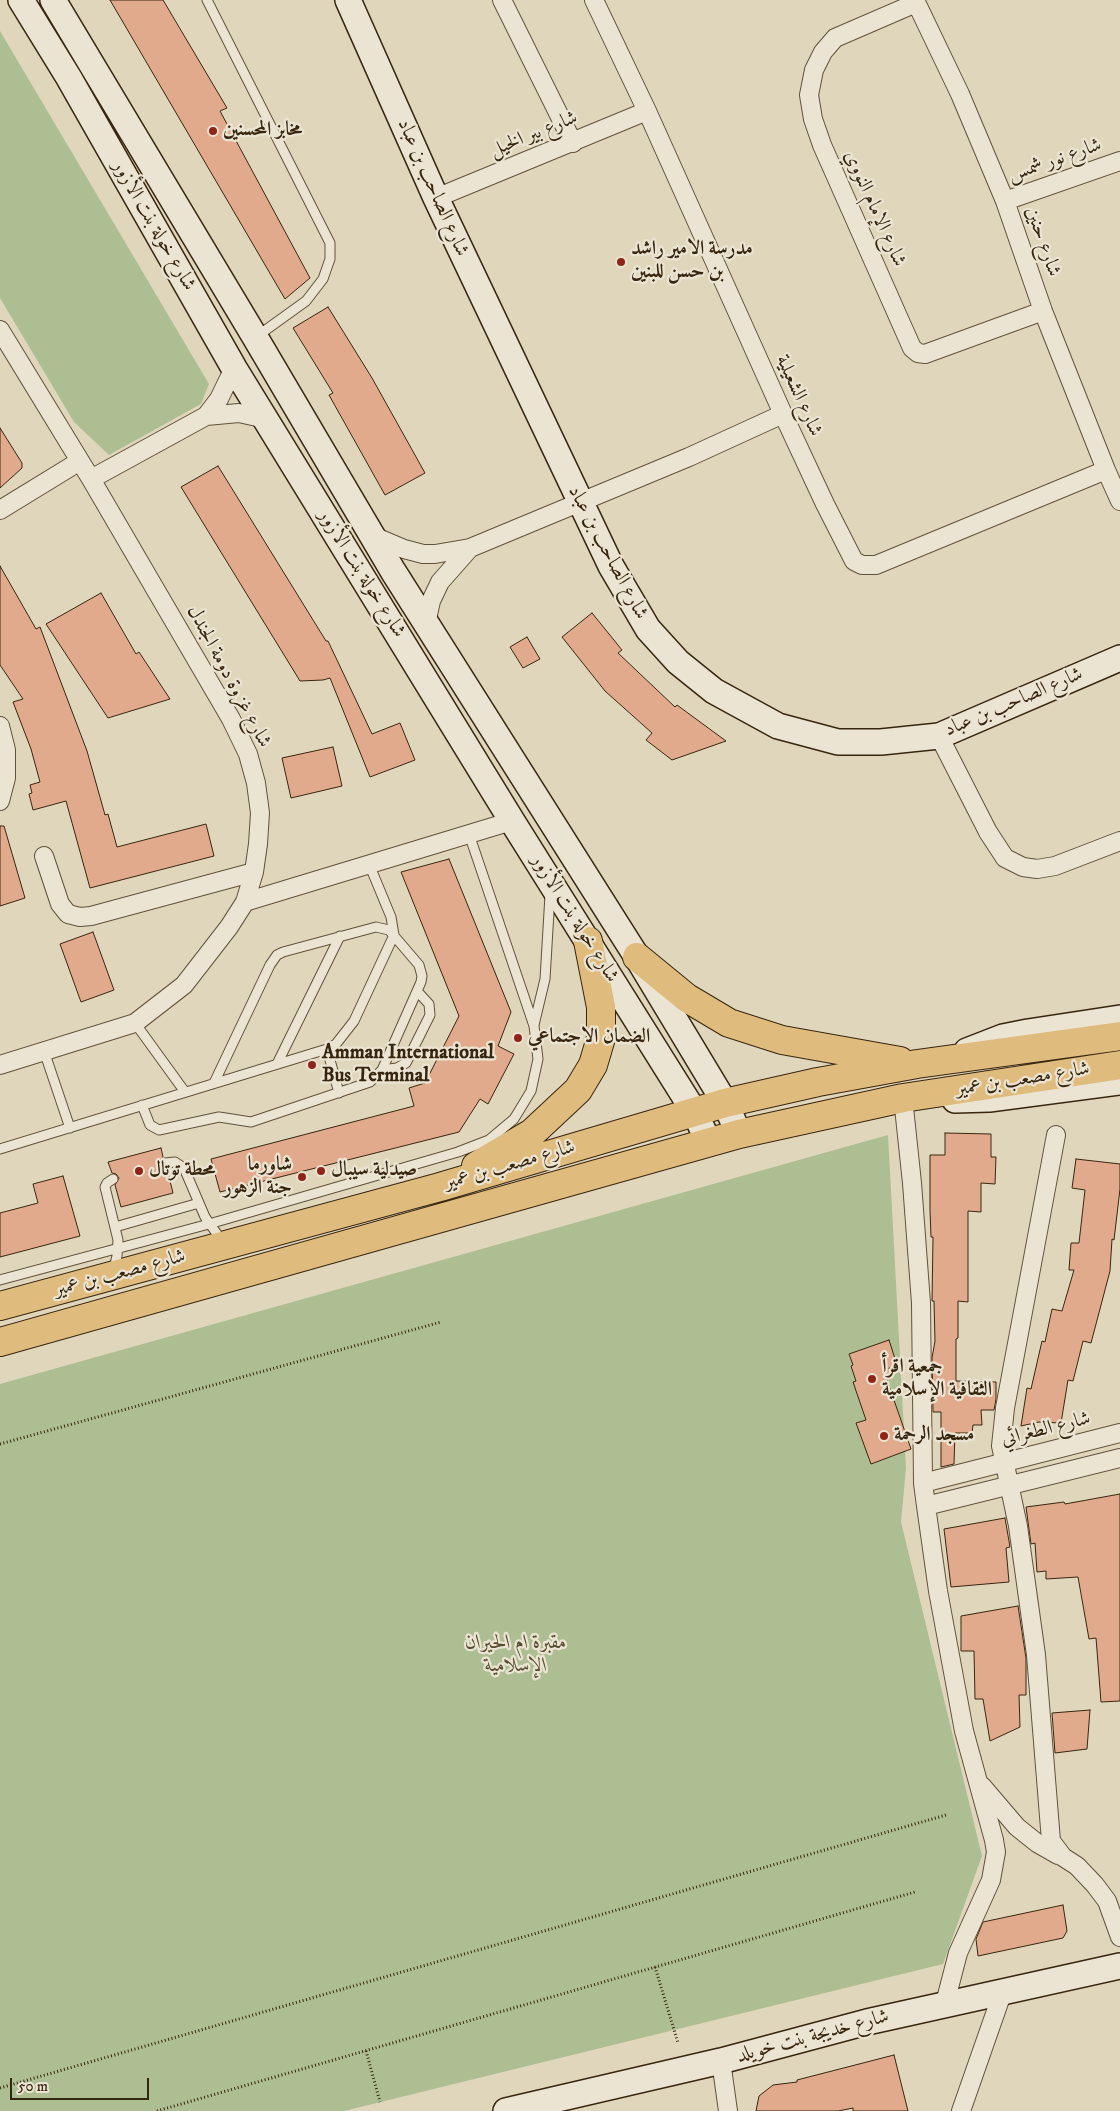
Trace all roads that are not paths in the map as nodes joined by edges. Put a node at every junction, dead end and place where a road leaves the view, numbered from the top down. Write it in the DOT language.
graph roads {
  1 [pos="21,0"];
  2 [pos="53,0"];
  3 [pos="207,0"];
  4 [pos="348,0"];
  5 [pos="502,0"];
  6 [pos="594,0"];
  7 [pos="915,2"];
  8 [pos="94,68"];
  9 [pos="69,78"];
  10 [pos="647,111"];
  11 [pos="573,142"];
  12 [pos="1120,161"];
  13 [pos="436,198"];
  14 [pos="1005,201"];
  15 [pos="1043,310"];
  16 [pos="0,330"];
  17 [pos="255,337"];
  18 [pos="234,368"];
  19 [pos="783,414"];
  20 [pos="206,416"];
  21 [pos="266,419"];
  22 [pos="80,461"];
  23 [pos="1106,470"];
  24 [pos="91,479"];
  25 [pos="579,501"];
  26 [pos="1120,501"];
  27 [pos="0,510"];
  28 [pos="371,535"];
  29 [pos="470,548"];
  30 [pos="426,624"];
  31 [pos="1120,658"];
  32 [pos="0,726"];
  33 [pos="939,736"];
  34 [pos="0,801"];
  35 [pos="512,821"];
  36 [pos="469,834"];
  37 [pos="1120,841"];
  38 [pos="44,856"];
  39 [pos="369,864"];
  40 [pos="254,872"];
  41 [pos="551,882"];
  42 [pos="245,902"];
  43 [pos="394,935"];
  44 [pos="340,936"];
  45 [pos="588,941"];
  46 [pos="637,957"];
  47 [pos="417,991"];
  48 [pos="1120,1018"];
  49 [pos="135,1023"];
  50 [pos="534,1026"];
  51 [pos="1120,1036"];
  52 [pos="327,1049"];
  53 [pos="44,1051"];
  54 [pos="926,1063"];
  55 [pos="277,1064"];
  56 [pos="0,1065"];
  57 [pos="1120,1065"];
  58 [pos="382,1070"];
  59 [pos="1120,1082"];
  60 [pos="214,1083"];
  61 [pos="185,1092"];
  62 [pos="338,1093"];
  63 [pos="915,1096"];
  64 [pos="725,1103"];
  65 [pos="142,1105"];
  66 [pos="695,1113"];
  67 [pos="70,1128"];
  68 [pos="739,1134"];
  69 [pos="1056,1135"];
  70 [pos="709,1143"];
  71 [pos="0,1149"];
  72 [pos="165,1163"];
  73 [pos="113,1178"];
  74 [pos="440,1187"];
  75 [pos="199,1203"];
  76 [pos="209,1224"];
  77 [pos="116,1227"];
  78 [pos="226,1245"];
  79 [pos="118,1247"];
  80 [pos="111,1276"];
  81 [pos="0,1280"];
  82 [pos="0,1306"];
  83 [pos="0,1342"];
  84 [pos="1120,1434"];
  85 [pos="1120,1458"];
  86 [pos="1004,1463"];
  87 [pos="924,1483"];
  88 [pos="1010,1487"];
  89 [pos="926,1506"];
  90 [pos="978,1782"];
  91 [pos="1063,1857"];
  92 [pos="1120,1937"];
  93 [pos="1120,1966"];
  94 [pos="1003,1991"];
  95 [pos="945,2003"];
  96 [pos="721,2061"];
  97 [pos="506,2111"];
  98 [pos="728,2111"];
  99 [pos="961,2111"];
  1 -- 9 [label="street, شارع خولة بنت الأزور"];
  2 -- 8 [label="street, شارع خولة بنت الأزور"];
  3 -- 17 [label="lane"];
  4 -- 13 [label="street, شارع الصاحب بن عباد"];
  5 -- 11 [label="street"];
  6 -- 10 [label="street, شارع الشعيلية"];
  7 -- 14 [label="street, شارع حنين"];
  7 -- 15 [label="street, شارع الإمام النووي"];
  8 -- 9 [label="street"];
  8 -- 17 [label="street, شارع خولة بنت الأزور"];
  9 -- 18 [label="street, شارع خولة بنت الأزور"];
  10 -- 11 [label="street, شارع بير الخيل"];
  10 -- 19 [label="street, شارع الشعيلية"];
  11 -- 13 [label="street, شارع بير الخيل"];
  12 -- 14 [label="street, شارع نور شمس"];
  13 -- 25 [label="street, شارع الصاحب بن عباد"];
  14 -- 15 [label="street, شارع حنين"];
  15 -- 23 [label="street, شارع حنين"];
  16 -- 22 [label="street, شارع غزوة دومة الجندل"];
  17 -- 28 [label="street, شارع خولة بنت الأزور"];
  18 -- 20 [label="street"];
  18 -- 21 [label="street, شارع خولة بنت الأزور"];
  19 -- 23 [label="street, شارع الشعيلية"];
  19 -- 25 [label="street"];
  20 -- 21 [label="street"];
  20 -- 24 [label="street"];
  21 -- 35 [label="street, شارع خولة بنت الأزور"];
  22 -- 24 [label="street, شارع غزوة دومة الجندل"];
  22 -- 27 [label="street"];
  23 -- 26 [label="street, شارع حنين"];
  24 -- 40 [label="street, شارع غزوة دومة الجندل"];
  25 -- 29 [label="street"];
  25 -- 33 [label="street, شارع الصاحب بن عباد"];
  28 -- 29 [label="street"];
  28 -- 30 [label="street, شارع خولة بنت الأزور"];
  29 -- 30 [label="street"];
  30 -- 46 [label="street, شارع خولة بنت الأزور"];
  31 -- 33 [label="street, شارع الصاحب بن عباد"];
  32 -- 34 [label="street"];
  33 -- 37 [label="street"];
  35 -- 36 [label="street"];
  35 -- 41 [label="street, شارع خولة بنت الأزور"];
  36 -- 39 [label="street"];
  36 -- 50 [label="lane"];
  38 -- 40 [label="street"];
  39 -- 42 [label="street"];
  39 -- 43 [label="lane"];
  40 -- 42 [label="street, شارع غزوة دومة الجندل"];
  41 -- 45 [label="street, شارع خولة بنت الأزور"];
  41 -- 50 [label="lane"];
  42 -- 49 [label="street, شارع غزوة دومة الجندل"];
  43 -- 44 [label="lane"];
  43 -- 47 [label="lane"];
  43 -- 52 [label="lane"];
  44 -- 55 [label="lane"];
  44 -- 60 [label="lane"];
  45 -- 66 [label="street, شارع خولة بنت الأزور"];
  45 -- 74 [label="highway"];
  46 -- 54 [label="highway"];
  46 -- 64 [label="street, شارع خولة بنت الأزور"];
  47 -- 58 [label="lane"];
  47 -- 58 [label="lane"];
  48 -- 54 [label="street, شارع مصعب بن عمير"];
  49 -- 53 [label="street, شارع غزوة دومة الجندل"];
  49 -- 61 [label="lane"];
  50 -- 76 [label="lane"];
  51 -- 54 [label="highway, شارع مصعب بن عمير"];
  52 -- 55 [label="lane"];
  52 -- 62 [label="lane"];
  53 -- 56 [label="street, شارع غزوة دومة الجندل"];
  53 -- 67 [label="lane"];
  54 -- 64 [label="highway, شارع مصعب بن عمير"];
  55 -- 60 [label="lane"];
  57 -- 63 [label="highway, شارع مصعب بن عمير"];
  58 -- 62 [label="lane"];
  59 -- 63 [label="street, شارع مصعب بن عمير"];
  60 -- 61 [label="lane"];
  61 -- 65 [label="lane"];
  62 -- 65 [label="lane"];
  63 -- 68 [label="highway, شارع مصعب بن عمير"];
  63 -- 87 [label="street"];
  64 -- 66 [label="highway, شارع مصعب بن عمير"];
  64 -- 68 [label="street, شارع خولة بنت الأزور"];
  65 -- 67 [label="lane"];
  66 -- 70 [label="street, شارع خولة بنت الأزور"];
  66 -- 74 [label="highway, شارع مصعب بن عمير"];
  67 -- 71 [label="lane"];
  68 -- 70 [label="highway, شارع مصعب بن عمير"];
  69 -- 86 [label="street"];
  70 -- 83 [label="highway, شارع مصعب بن عمير"];
  72 -- 75 [label="lane"];
  73 -- 77 [label="lane"];
  74 -- 78 [label="highway, شارع مصعب بن عمير"];
  75 -- 76 [label="lane"];
  75 -- 77 [label="lane"];
  76 -- 78 [label="lane"];
  76 -- 79 [label="lane"];
  77 -- 79 [label="lane"];
  78 -- 80 [label="highway, شارع مصعب بن عمير"];
  79 -- 80 [label="lane"];
  79 -- 81 [label="lane"];
  80 -- 82 [label="highway, شارع مصعب بن عمير"];
  84 -- 86 [label="street, شارع الطغرائي"];
  85 -- 88 [label="street"];
  86 -- 87 [label="street, شارع الطغرائي"];
  86 -- 88 [label="street"];
  87 -- 89 [label="street"];
  88 -- 89 [label="street"];
  88 -- 91 [label="street"];
  89 -- 90 [label="street"];
  90 -- 91 [label="street"];
  90 -- 95 [label="street"];
  91 -- 92 [label="street"];
  93 -- 94 [label="street, شارع خديجة بنت خويلد"];
  94 -- 95 [label="street, شارع خديجة بنت خويلد"];
  94 -- 99 [label="street"];
  95 -- 96 [label="street, شارع خديجة بنت خويلد"];
  96 -- 97 [label="street, شارع خديجة بنت خويلد"];
  96 -- 98 [label="street"];
}
